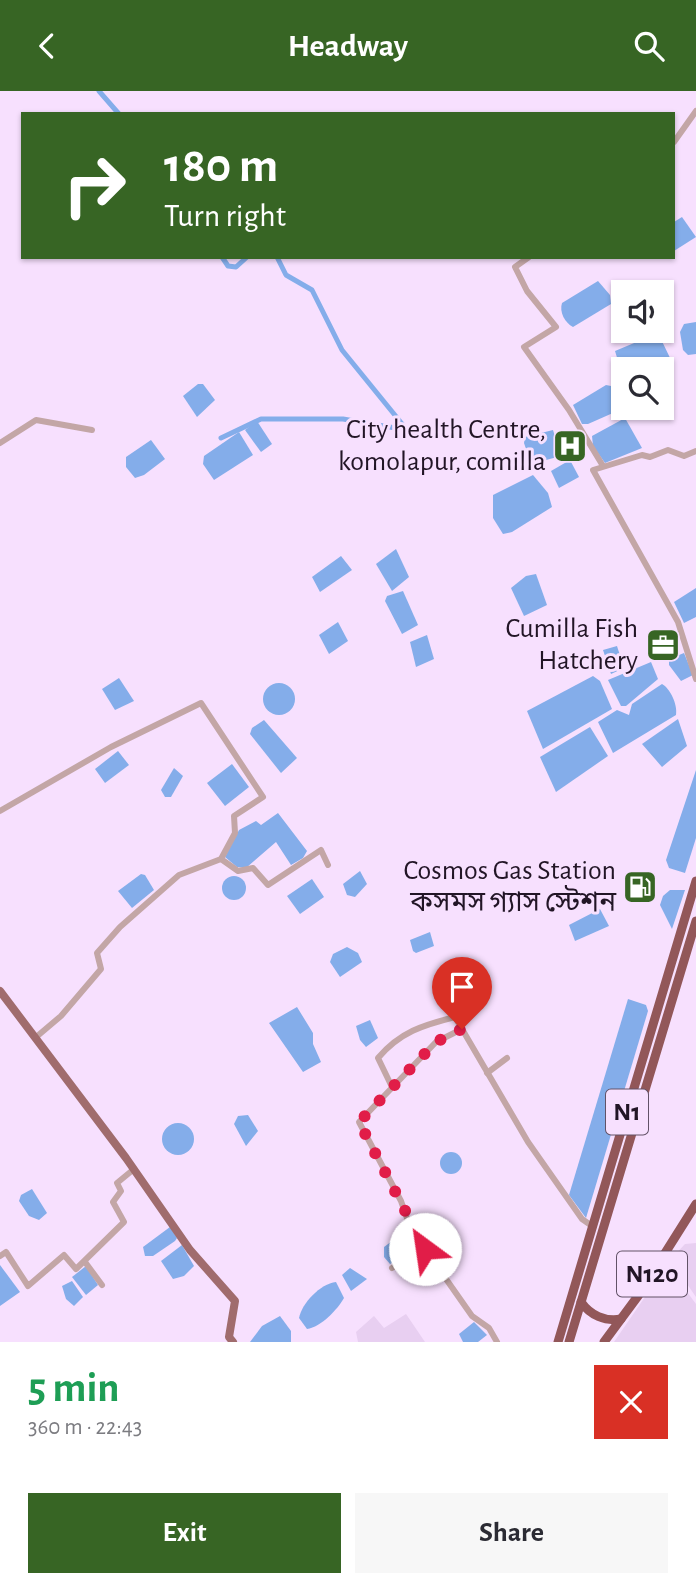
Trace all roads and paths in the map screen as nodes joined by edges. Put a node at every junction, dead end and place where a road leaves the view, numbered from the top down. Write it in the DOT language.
graph roads {
  1 [pos="696,111"];
  2 [pos="675,141"];
  3 [pos="526,259"];
  4 [pos="92,430"];
  5 [pos="0,443"];
  6 [pos="696,451"];
  7 [pos="603,467"];
  8 [pos="696,679"];
  9 [pos="0,811"];
  10 [pos="221,859"];
  11 [pos="328,865"];
  12 [pos="696,881"];
  13 [pos="696,921"];
  14 [pos="0,991"];
  15 [pos="465,1001"];
  16 [pos="455,1017"];
  17 [pos="462,1029"];
  18 [pos="35,1038"];
  19 [pos="507,1058"];
  20 [pos="487,1073"];
  21 [pos="392,1087"];
  22 [pos="134,1169"];
  23 [pos="696,1204"];
  24 [pos="592,1226"];
  25 [pos="425,1249"];
  26 [pos="0,1256"];
  27 [pos="85,1262"];
  28 [pos="392,1268"];
  29 [pos="102,1285"];
  30 [pos="581,1301"];
  31 [pos="621,1319"];
  32 [pos="233,1342"];
  33 [pos="497,1342"];
  34 [pos="558,1342"];
  35 [pos="569,1342"];
  36 [pos="604,1342"];
  1 -- 2 [label="street"];
  3 -- 7 [label="street"];
  4 -- 5 [label="street"];
  6 -- 7 [label="street"];
  7 -- 8 [label="street"];
  9 -- 10 [label="street"];
  10 -- 11 [label="street"];
  10 -- 18 [label="street"];
  12 -- 24 [label="highway, N1"];
  13 -- 30 [label="highway, N1"];
  14 -- 18 [label="main road"];
  15 -- 16 [label="street"];
  16 -- 17 [label="street"];
  16 -- 21 [label="street"];
  17 -- 20 [label="street"];
  17 -- 21 [label="street"];
  18 -- 22 [label="main road"];
  19 -- 20 [label="street"];
  20 -- 24 [label="street"];
  21 -- 25 [label="street"];
  22 -- 27 [label="street"];
  22 -- 32 [label="main road"];
  23 -- 31 [label="highway, N120"];
  24 -- 34 [label="highway, N1"];
  25 -- 28 [label="street"];
  25 -- 33 [label="street"];
  26 -- 27 [label="street"];
  27 -- 29 [label="street"];
  30 -- 31 [label="highway, N120"];
  30 -- 35 [label="highway, N1"];
  31 -- 36 [label="highway, N120"];
}
